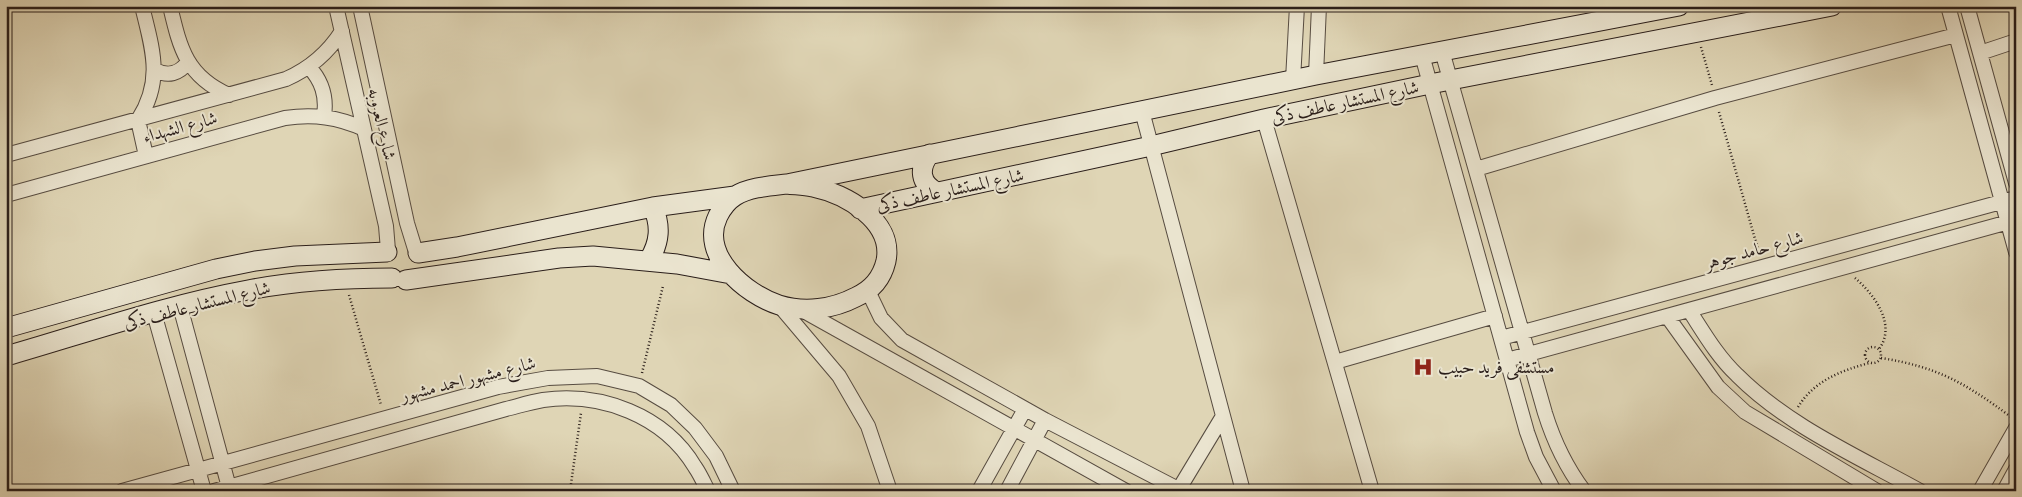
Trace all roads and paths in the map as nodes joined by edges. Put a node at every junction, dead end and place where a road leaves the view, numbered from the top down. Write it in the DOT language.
graph roads {
  1 [pos="142,6"];
  2 [pos="170,6"];
  3 [pos="336,6"];
  4 [pos="360,6"];
  5 [pos="1297,6"];
  6 [pos="1319,6"];
  7 [pos="1679,6"];
  8 [pos="1832,6"];
  9 [pos="1948,6"];
  10 [pos="1967,6"];
  11 [pos="342,30"];
  12 [pos="1697,32"];
  13 [pos="1956,35"];
  14 [pos="2016,41"];
  15 [pos="1442,51"];
  16 [pos="1980,52"];
  17 [pos="1422,55"];
  18 [pos="188,62"];
  19 [pos="309,68"];
  20 [pos="155,70"];
  21 [pos="1316,75"];
  22 [pos="1293,80"];
  23 [pos="1450,80"];
  24 [pos="1430,84"];
  25 [pos="229,95"];
  26 [pos="1715,98"];
  27 [pos="1142,111"];
  28 [pos="324,116"];
  29 [pos="1264,119"];
  30 [pos="138,120"];
  31 [pos="364,129"];
  32 [pos="1151,146"];
  33 [pos="930,154"];
  34 [pos="6,155"];
  35 [pos="146,156"];
  36 [pos="1476,169"];
  37 [pos="2016,183"];
  38 [pos="787,184"];
  39 [pos="937,192"];
  40 [pos="6,195"];
  41 [pos="735,196"];
  42 [pos="2016,198"];
  43 [pos="2002,202"];
  44 [pos="653,206"];
  45 [pos="860,209"];
  46 [pos="406,214"];
  47 [pos="384,219"];
  48 [pos="2012,221"];
  49 [pos="388,251"];
  50 [pos="416,251"];
  51 [pos="2016,252"];
  52 [pos="650,260"];
  53 [pos="1762,267"];
  54 [pos="1843,268"];
  55 [pos="731,274"];
  56 [pos="344,279"];
  57 [pos="399,279"];
  58 [pos="663,286"];
  59 [pos="868,291"];
  60 [pos="779,305"];
  61 [pos="180,306"];
  62 [pos="799,309"];
  63 [pos="1689,310"];
  64 [pos="154,314"];
  65 [pos="1495,316"];
  66 [pos="1667,316"];
  67 [pos="6,328"];
  68 [pos="1522,332"];
  69 [pos="1501,338"];
  70 [pos="902,340"];
  71 [pos="1879,350"];
  72 [pos="1529,354"];
  73 [pos="6,356"];
  74 [pos="890,358"];
  75 [pos="1881,358"];
  76 [pos="1508,360"];
  77 [pos="1335,362"];
  78 [pos="1869,363"];
  79 [pos="639,386"];
  80 [pos="583,399"];
  81 [pos="1025,409"];
  82 [pos="1223,416"];
  83 [pos="385,418"];
  84 [pos="1791,419"];
  85 [pos="1045,420"];
  86 [pos="2016,421"];
  87 [pos="1015,428"];
  88 [pos="2016,428"];
  89 [pos="1035,440"];
  90 [pos="223,464"];
  91 [pos="2016,469"];
  92 [pos="198,470"];
  93 [pos="230,489"];
  94 [pos="1181,490"];
  95 [pos="122,491"];
  96 [pos="204,491"];
  97 [pos="214,491"];
  98 [pos="570,491"];
  99 [pos="708,491"];
  100 [pos="732,491"];
  101 [pos="890,491"];
  102 [pos="979,491"];
  103 [pos="1007,491"];
  104 [pos="1126,491"];
  105 [pos="1244,491"];
  106 [pos="1372,491"];
  107 [pos="1554,491"];
  108 [pos="1584,491"];
  109 [pos="1877,491"];
  110 [pos="1920,491"];
  111 [pos="1980,491"];
  112 [pos="2004,491"];
  1 -- 20 [label="street"];
  2 -- 18 [label="street"];
  3 -- 11 [label="street, شارع العروبه"];
  4 -- 46 [label="street, شارع العروبه"];
  5 -- 22 [label="street"];
  6 -- 21 [label="street"];
  7 -- 15 [label="street, شارع المستشار عاطف ذكى"];
  8 -- 12 [label="street, شارع المستشار عاطف ذكى"];
  9 -- 13 [label="street"];
  10 -- 16 [label="street"];
  11 -- 19 [label="street, شارع الشهداء"];
  11 -- 31 [label="street, شارع العروبه"];
  12 -- 23 [label="street, شارع المستشار عاطف ذكى"];
  12 -- 26 [label="path"];
  13 -- 26 [label="street"];
  13 -- 43 [label="street"];
  14 -- 16 [label="street"];
  15 -- 17 [label="street, شارع المستشار عاطف ذكى"];
  15 -- 23 [label="street"];
  16 -- 37 [label="street"];
  17 -- 21 [label="street, شارع المستشار عاطف ذكى"];
  17 -- 24 [label="street"];
  18 -- 20 [label="street"];
  18 -- 25 [label="street"];
  19 -- 25 [label="street, شارع الشهداء"];
  19 -- 28 [label="street"];
  20 -- 30 [label="street"];
  21 -- 22 [label="street, شارع المستشار عاطف ذكى"];
  22 -- 27 [label="street, شارع المستشار عاطف ذكى"];
  23 -- 24 [label="street, شارع المستشار عاطف ذكى"];
  23 -- 36 [label="street"];
  24 -- 29 [label="street, شارع المستشار عاطف ذكى"];
  24 -- 65 [label="street"];
  25 -- 30 [label="street, شارع الشهداء"];
  26 -- 36 [label="street"];
  26 -- 53 [label="path"];
  27 -- 32 [label="street"];
  27 -- 33 [label="street, شارع المستشار عاطف ذكى"];
  28 -- 31 [label="street, شارع الشهداء"];
  28 -- 35 [label="street, شارع الشهداء"];
  29 -- 32 [label="street, شارع المستشار عاطف ذكى"];
  29 -- 77 [label="street"];
  30 -- 34 [label="street, شارع الشهداء"];
  30 -- 35 [label="street"];
  31 -- 47 [label="street, شارع العروبه"];
  32 -- 39 [label="street, شارع المستشار عاطف ذكى"];
  32 -- 82 [label="street"];
  33 -- 38 [label="street, شارع المستشار عاطف ذكى"];
  33 -- 39 [label="street"];
  35 -- 40 [label="street, شارع الشهداء"];
  36 -- 68 [label="street"];
  38 -- 41 [label="street"];
  38 -- 45 [label="street"];
  39 -- 45 [label="street, شارع المستشار عاطف ذكى"];
  41 -- 44 [label="street"];
  41 -- 55 [label="street"];
  42 -- 43 [label="street, شارع حامد جوهر"];
  43 -- 48 [label="street"];
  43 -- 53 [label="street, شارع حامد جوهر"];
  44 -- 50 [label="street"];
  44 -- 52 [label="street"];
  45 -- 59 [label="street"];
  46 -- 47 [label="street"];
  46 -- 50 [label="street, شارع العروبه"];
  47 -- 49 [label="street, شارع العروبه"];
  48 -- 51 [label="street"];
  48 -- 54 [label="street"];
  49 -- 50 [label="street"];
  49 -- 57 [label="street"];
  49 -- 67 [label="street, شارع المستشار عاطف ذكى"];
  50 -- 57 [label="street"];
  52 -- 55 [label="street, شارع المستشار عاطف ذكى"];
  52 -- 57 [label="street, شارع المستشار عاطف ذكى"];
  53 -- 68 [label="street, شارع حامد جوهر"];
  54 -- 63 [label="street"];
  54 -- 71 [label="path"];
  55 -- 60 [label="street"];
  56 -- 57 [label="street, شارع المستشار عاطف ذكى"];
  56 -- 61 [label="street, شارع المستشار عاطف ذكى"];
  56 -- 83 [label="path"];
  58 -- 79 [label="path"];
  59 -- 62 [label="street"];
  59 -- 70 [label="street"];
  60 -- 62 [label="street"];
  60 -- 101 [label="street"];
  61 -- 64 [label="street, شارع المستشار عاطف ذكى"];
  61 -- 90 [label="street"];
  62 -- 74 [label="street"];
  63 -- 66 [label="street"];
  63 -- 84 [label="street"];
  64 -- 73 [label="street, شارع المستشار عاطف ذكى"];
  64 -- 92 [label="street"];
  65 -- 69 [label="street"];
  65 -- 77 [label="street"];
  66 -- 72 [label="street"];
  66 -- 109 [label="street"];
  68 -- 69 [label="street, شارع حامد جوهر"];
  68 -- 72 [label="street"];
  69 -- 76 [label="street"];
  70 -- 74 [label="street"];
  70 -- 81 [label="street"];
  71 -- 75 [label="path"];
  71 -- 78 [label="path"];
  72 -- 76 [label="street"];
  72 -- 108 [label="street"];
  74 -- 87 [label="street"];
  75 -- 78 [label="path"];
  75 -- 86 [label="path"];
  76 -- 107 [label="street"];
  77 -- 106 [label="street"];
  78 -- 84 [label="path"];
  79 -- 83 [label="street, شارع مشهور احمد مشهور"];
  79 -- 100 [label="street, شارع مشهور احمد مشهور"];
  80 -- 93 [label="street"];
  80 -- 98 [label="path"];
  80 -- 99 [label="street"];
  81 -- 85 [label="street"];
  81 -- 87 [label="street"];
  82 -- 94 [label="street"];
  82 -- 105 [label="street"];
  83 -- 90 [label="street, شارع مشهور احمد مشهور"];
  84 -- 110 [label="street"];
  85 -- 89 [label="street"];
  85 -- 94 [label="street"];
  87 -- 89 [label="street"];
  87 -- 102 [label="street"];
  88 -- 111 [label="street"];
  89 -- 103 [label="street"];
  89 -- 104 [label="street"];
  90 -- 92 [label="street, شارع مشهور احمد مشهور"];
  90 -- 93 [label="street"];
  91 -- 112 [label="street"];
  92 -- 95 [label="street, شارع مشهور احمد مشهور"];
  92 -- 96 [label="street"];
  93 -- 97 [label="street"];
}
